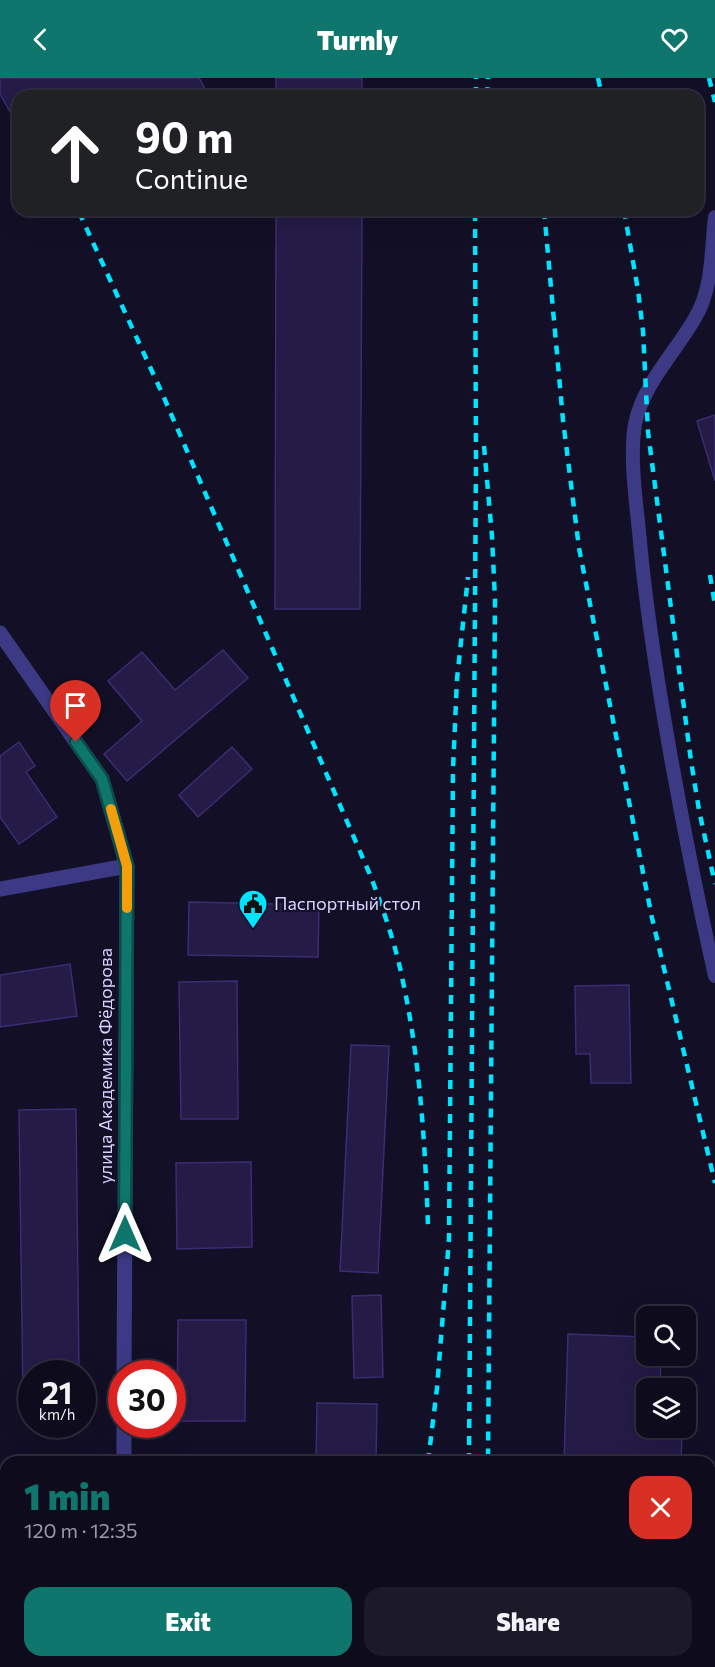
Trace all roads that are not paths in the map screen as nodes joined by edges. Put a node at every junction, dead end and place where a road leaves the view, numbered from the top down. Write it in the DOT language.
graph roads {
  1 [pos="715,217"];
  2 [pos="0,633"];
  3 [pos="127,866"];
  4 [pos="0,888"];
  5 [pos="715,976"];
  6 [pos="124,1360"];
  7 [pos="124,1438"];
  8 [pos="124,1456"];
  1 -- 5 [label="lane"];
  2 -- 3 [label="street, улица Академика Фёдорова"];
  3 -- 4 [label="street"];
  3 -- 6 [label="street, улица Академика Фёдорова"];
  7 -- 8 [label="street"];
}
